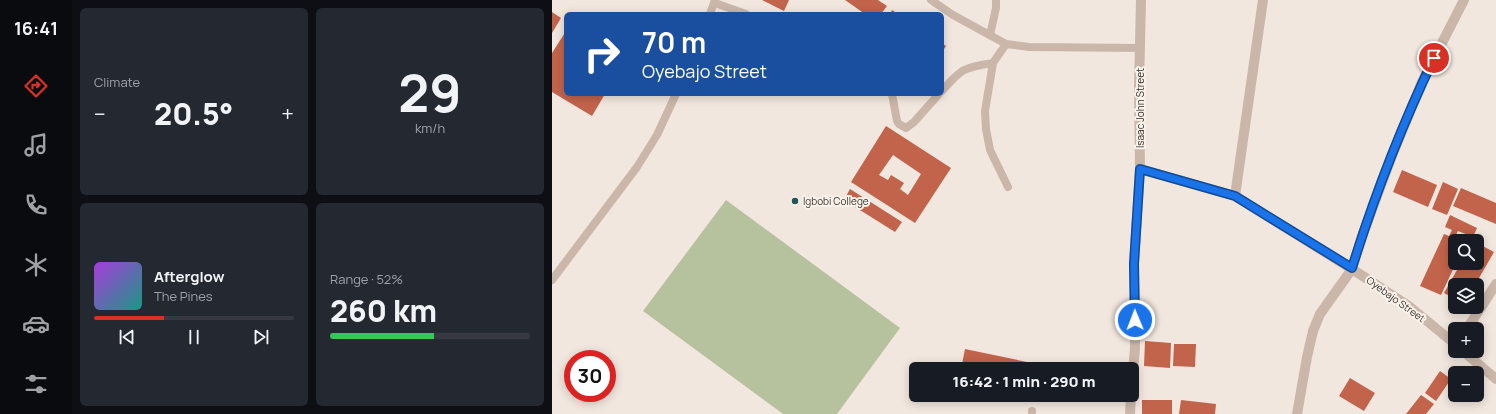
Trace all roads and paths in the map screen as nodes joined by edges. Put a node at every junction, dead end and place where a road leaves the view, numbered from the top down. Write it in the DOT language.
graph roads {
  1 [pos="931,0"];
  2 [pos="996,0"];
  3 [pos="1141,0"];
  4 [pos="1263,0"];
  5 [pos="1464,0"];
  6 [pos="715,1"];
  7 [pos="711,12"];
  8 [pos="741,12"];
  9 [pos="990,35"];
  10 [pos="1006,44"];
  11 [pos="1140,48"];
  12 [pos="993,63"];
  13 [pos="944,89"];
  14 [pos="675,96"];
  15 [pos="892,96"];
  16 [pos="937,96"];
  17 [pos="1140,169"];
  18 [pos="1008,187"];
  19 [pos="1235,196"];
  20 [pos="1352,268"];
  21 [pos="552,280"];
  22 [pos="1496,284"];
  23 [pos="1472,322"];
  24 [pos="1448,338"];
  25 [pos="1471,358"];
  26 [pos="1134,362"];
  27 [pos="1496,379"];
  28 [pos="1131,402"];
  29 [pos="1130,414"];
  30 [pos="1297,414"];
  1 -- 9 [label="lane"];
  2 -- 9 [label="lane"];
  3 -- 11 [label="street, Isaac John Street"];
  4 -- 19 [label="street"];
  5 -- 20 [label="street"];
  6 -- 7 [label="lane"];
  6 -- 8 [label="lane"];
  9 -- 10 [label="lane"];
  10 -- 11 [label="lane"];
  10 -- 12 [label="lane"];
  11 -- 17 [label="street, Isaac John Street"];
  12 -- 13 [label="lane"];
  12 -- 18 [label="lane"];
  14 -- 21 [label="lane"];
  15 -- 16 [label="lane"];
  17 -- 19 [label="street, Oyebajo Street"];
  17 -- 26 [label="street, Isaac John Street"];
  19 -- 20 [label="street, Oyebajo Street"];
  20 -- 24 [label="street, Oyebajo Street"];
  20 -- 30 [label="street"];
  22 -- 23 [label="street"];
  25 -- 27 [label="street"];
  28 -- 29 [label="street"];
}
